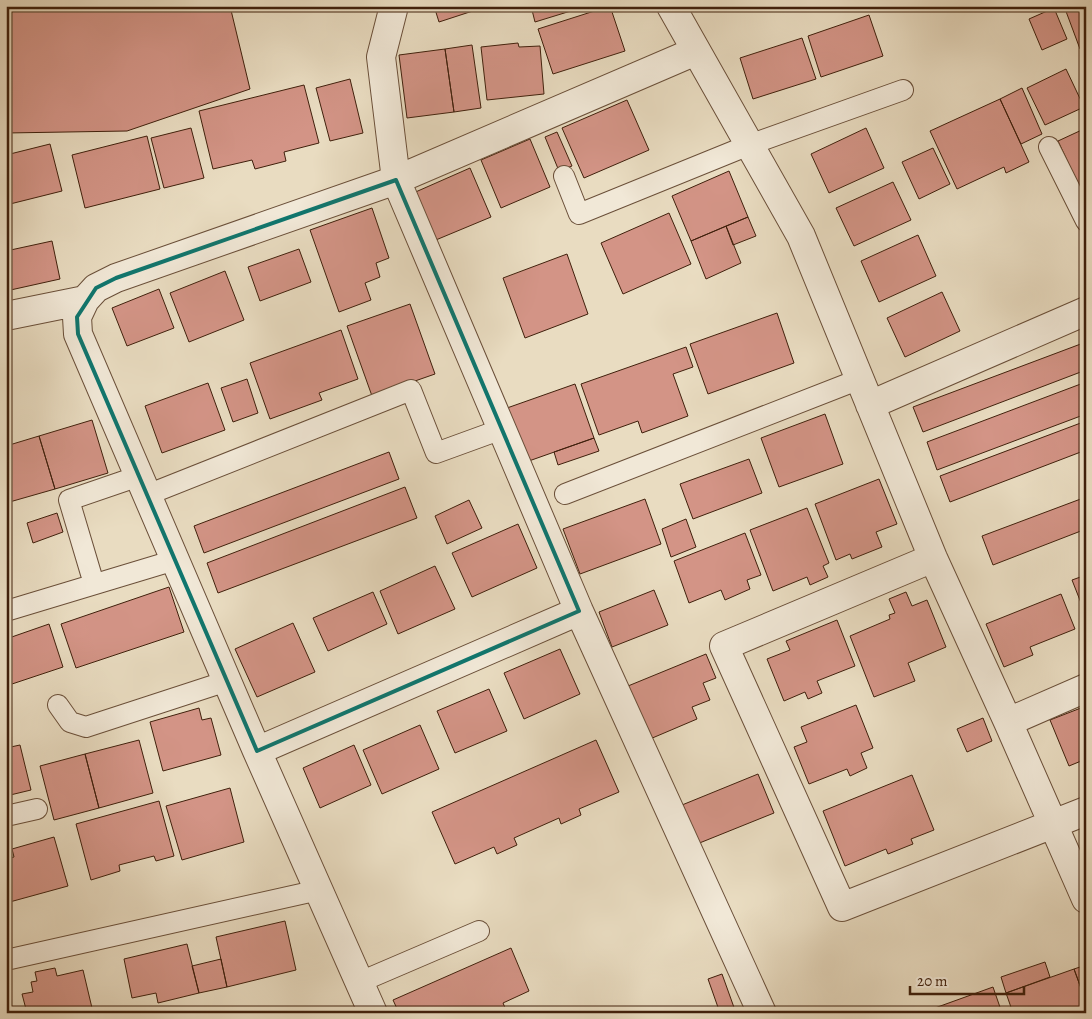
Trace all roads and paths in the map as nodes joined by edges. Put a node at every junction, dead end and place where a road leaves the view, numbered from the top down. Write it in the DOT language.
graph roads {
  1 [pos="394,6"];
  2 [pos="672,6"];
  3 [pos="696,51"];
  4 [pos="903,90"];
  5 [pos="749,145"];
  6 [pos="1049,147"];
  7 [pos="564,176"];
  8 [pos="396,180"];
  9 [pos="1086,221"];
  10 [pos="85,300"];
  11 [pos="1086,312"];
  12 [pos="6,316"];
  13 [pos="860,379"];
  14 [pos="870,404"];
  15 [pos="502,430"];
  16 [pos="143,485"];
  17 [pos="564,494"];
  18 [pos="933,558"];
  19 [pos="175,560"];
  20 [pos="94,584"];
  21 [pos="6,611"];
  22 [pos="579,611"];
  23 [pos="227,681"];
  24 [pos="1086,688"];
  25 [pos="58,705"];
  26 [pos="1008,722"];
  27 [pos="257,750"];
  28 [pos="36,809"];
  29 [pos="1086,811"];
  30 [pos="6,816"];
  31 [pos="1053,824"];
  32 [pos="319,890"];
  33 [pos="1086,899"];
  34 [pos="479,931"];
  35 [pos="6,960"];
  36 [pos="360,982"];
  37 [pos="373,1013"];
  38 [pos="762,1013"];
  1 -- 8 [label="street"];
  2 -- 3 [label="street"];
  3 -- 5 [label="street"];
  3 -- 8 [label="street"];
  4 -- 5 [label="lane"];
  5 -- 7 [label="lane"];
  5 -- 13 [label="street"];
  6 -- 9 [label="lane"];
  8 -- 10 [label="street"];
  8 -- 15 [label="street"];
  10 -- 12 [label="street"];
  10 -- 16 [label="street"];
  11 -- 14 [label="street"];
  13 -- 14 [label="street"];
  13 -- 17 [label="lane"];
  14 -- 18 [label="street"];
  15 -- 16 [label="lane"];
  15 -- 22 [label="street"];
  16 -- 19 [label="street"];
  16 -- 20 [label="lane"];
  18 -- 26 [label="street"];
  18 -- 31 [label="street"];
  19 -- 20 [label="lane"];
  19 -- 23 [label="street"];
  20 -- 21 [label="lane"];
  22 -- 27 [label="street"];
  22 -- 38 [label="street"];
  23 -- 25 [label="lane"];
  23 -- 27 [label="street"];
  24 -- 26 [label="street"];
  26 -- 31 [label="street"];
  27 -- 32 [label="street"];
  28 -- 30 [label="lane"];
  29 -- 31 [label="street"];
  31 -- 33 [label="street"];
  32 -- 35 [label="lane"];
  32 -- 36 [label="street"];
  34 -- 36 [label="lane"];
  36 -- 37 [label="street"];
}
